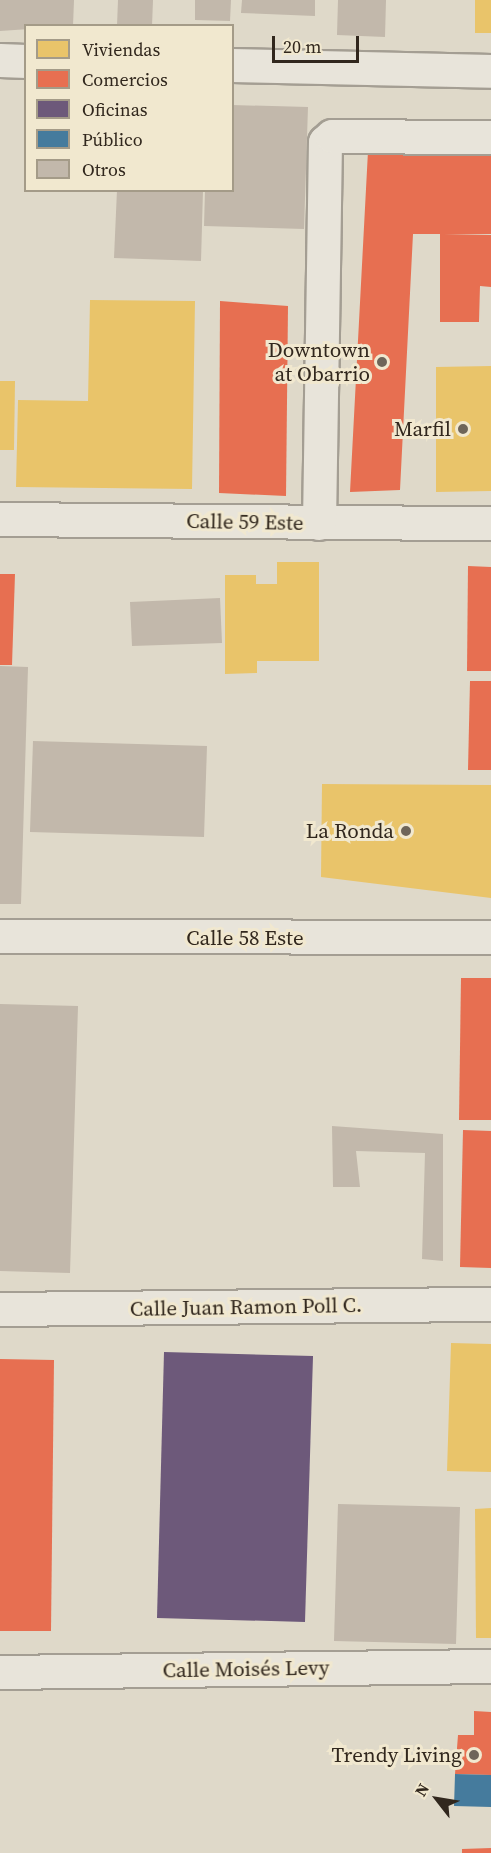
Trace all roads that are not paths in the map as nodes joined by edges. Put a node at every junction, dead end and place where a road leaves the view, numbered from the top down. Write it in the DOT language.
graph roads {
  1 [pos="0,60"];
  2 [pos="24,61"];
  3 [pos="234,65"];
  4 [pos="491,71"];
  5 [pos="491,137"];
  6 [pos="0,519"];
  7 [pos="319,523"];
  8 [pos="491,523"];
  9 [pos="0,936"];
  10 [pos="491,938"];
  11 [pos="491,1304"];
  12 [pos="0,1309"];
  13 [pos="491,1666"];
  14 [pos="0,1671"];
  1 -- 2 [label="street"];
  3 -- 4 [label="street"];
  5 -- 7 [label="street"];
  6 -- 7 [label="street, Calle 59 Este"];
  7 -- 8 [label="street, Calle 59 Este"];
  9 -- 10 [label="street, Calle 58 Este"];
  11 -- 12 [label="street, Calle Juan Ramon Poll C."];
  13 -- 14 [label="street, Calle Moisés Levy"];
}
